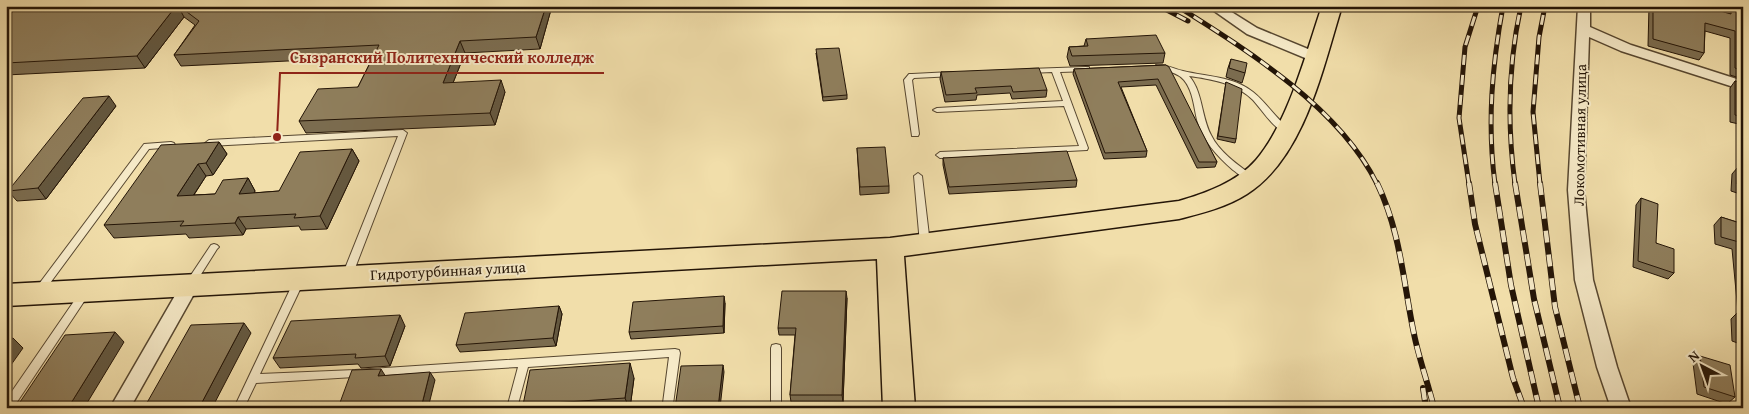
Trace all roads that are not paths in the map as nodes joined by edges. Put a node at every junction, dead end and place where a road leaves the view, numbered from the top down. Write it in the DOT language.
graph roads {
  1 [pos="1213,6"];
  2 [pos="1332,6"];
  3 [pos="1584,6"];
  4 [pos="1582,29"];
  5 [pos="1316,57"];
  6 [pos="1153,67"];
  7 [pos="1098,68"];
  8 [pos="1055,70"];
  9 [pos="1017,72"];
  10 [pos="960,74"];
  11 [pos="1181,74"];
  12 [pos="1743,86"];
  13 [pos="1067,103"];
  14 [pos="938,110"];
  15 [pos="1286,130"];
  16 [pos="915,134"];
  17 [pos="196,144"];
  18 [pos="177,145"];
  19 [pos="940,155"];
  20 [pos="918,176"];
  21 [pos="1250,178"];
  22 [pos="925,244"];
  23 [pos="214,247"];
  24 [pos="890,248"];
  25 [pos="347,276"];
  26 [pos="300,279"];
  27 [pos="190,285"];
  28 [pos="86,290"];
  29 [pos="37,293"];
  30 [pos="6,295"];
  31 [pos="776,348"];
  32 [pos="524,363"];
  33 [pos="253,379"];
  34 [pos="7,408"];
  35 [pos="120,408"];
  36 [pos="239,408"];
  37 [pos="512,408"];
  38 [pos="666,408"];
  39 [pos="776,408"];
  40 [pos="899,408"];
  41 [pos="1621,408"];
  1 -- 5 [label="street"];
  2 -- 5 [label="main road, Гидротурбинная улица"];
  3 -- 4 [label="street, Локомотивная улица"];
  4 -- 12 [label="street"];
  4 -- 41 [label="street, Локомотивная улица"];
  5 -- 15 [label="main road, Гидротурбинная улица"];
  6 -- 11 [label="lane"];
  7 -- 8 [label="lane"];
  8 -- 9 [label="lane"];
  8 -- 13 [label="lane"];
  10 -- 16 [label="lane"];
  11 -- 15 [label="lane"];
  11 -- 21 [label="lane"];
  13 -- 14 [label="lane"];
  13 -- 19 [label="lane"];
  15 -- 21 [label="main road, Гидротурбинная улица"];
  17 -- 25 [label="lane"];
  18 -- 29 [label="lane"];
  20 -- 22 [label="lane"];
  21 -- 22 [label="main road, Гидротурбинная улица"];
  22 -- 24 [label="main road, Гидротурбинная улица"];
  23 -- 27 [label="lane"];
  24 -- 25 [label="main road, Гидротурбинная улица"];
  24 -- 40 [label="main road"];
  25 -- 26 [label="main road, Гидротурбинная улица"];
  26 -- 27 [label="main road, Гидротурбинная улица"];
  26 -- 33 [label="lane"];
  27 -- 28 [label="main road, Гидротурбинная улица"];
  27 -- 35 [label="street"];
  28 -- 29 [label="main road, Гидротурбинная улица"];
  28 -- 34 [label="lane"];
  29 -- 30 [label="main road, Гидротурбинная улица"];
  31 -- 39 [label="lane"];
  32 -- 33 [label="lane"];
  32 -- 37 [label="lane"];
  32 -- 38 [label="lane"];
  33 -- 36 [label="lane"];
}
